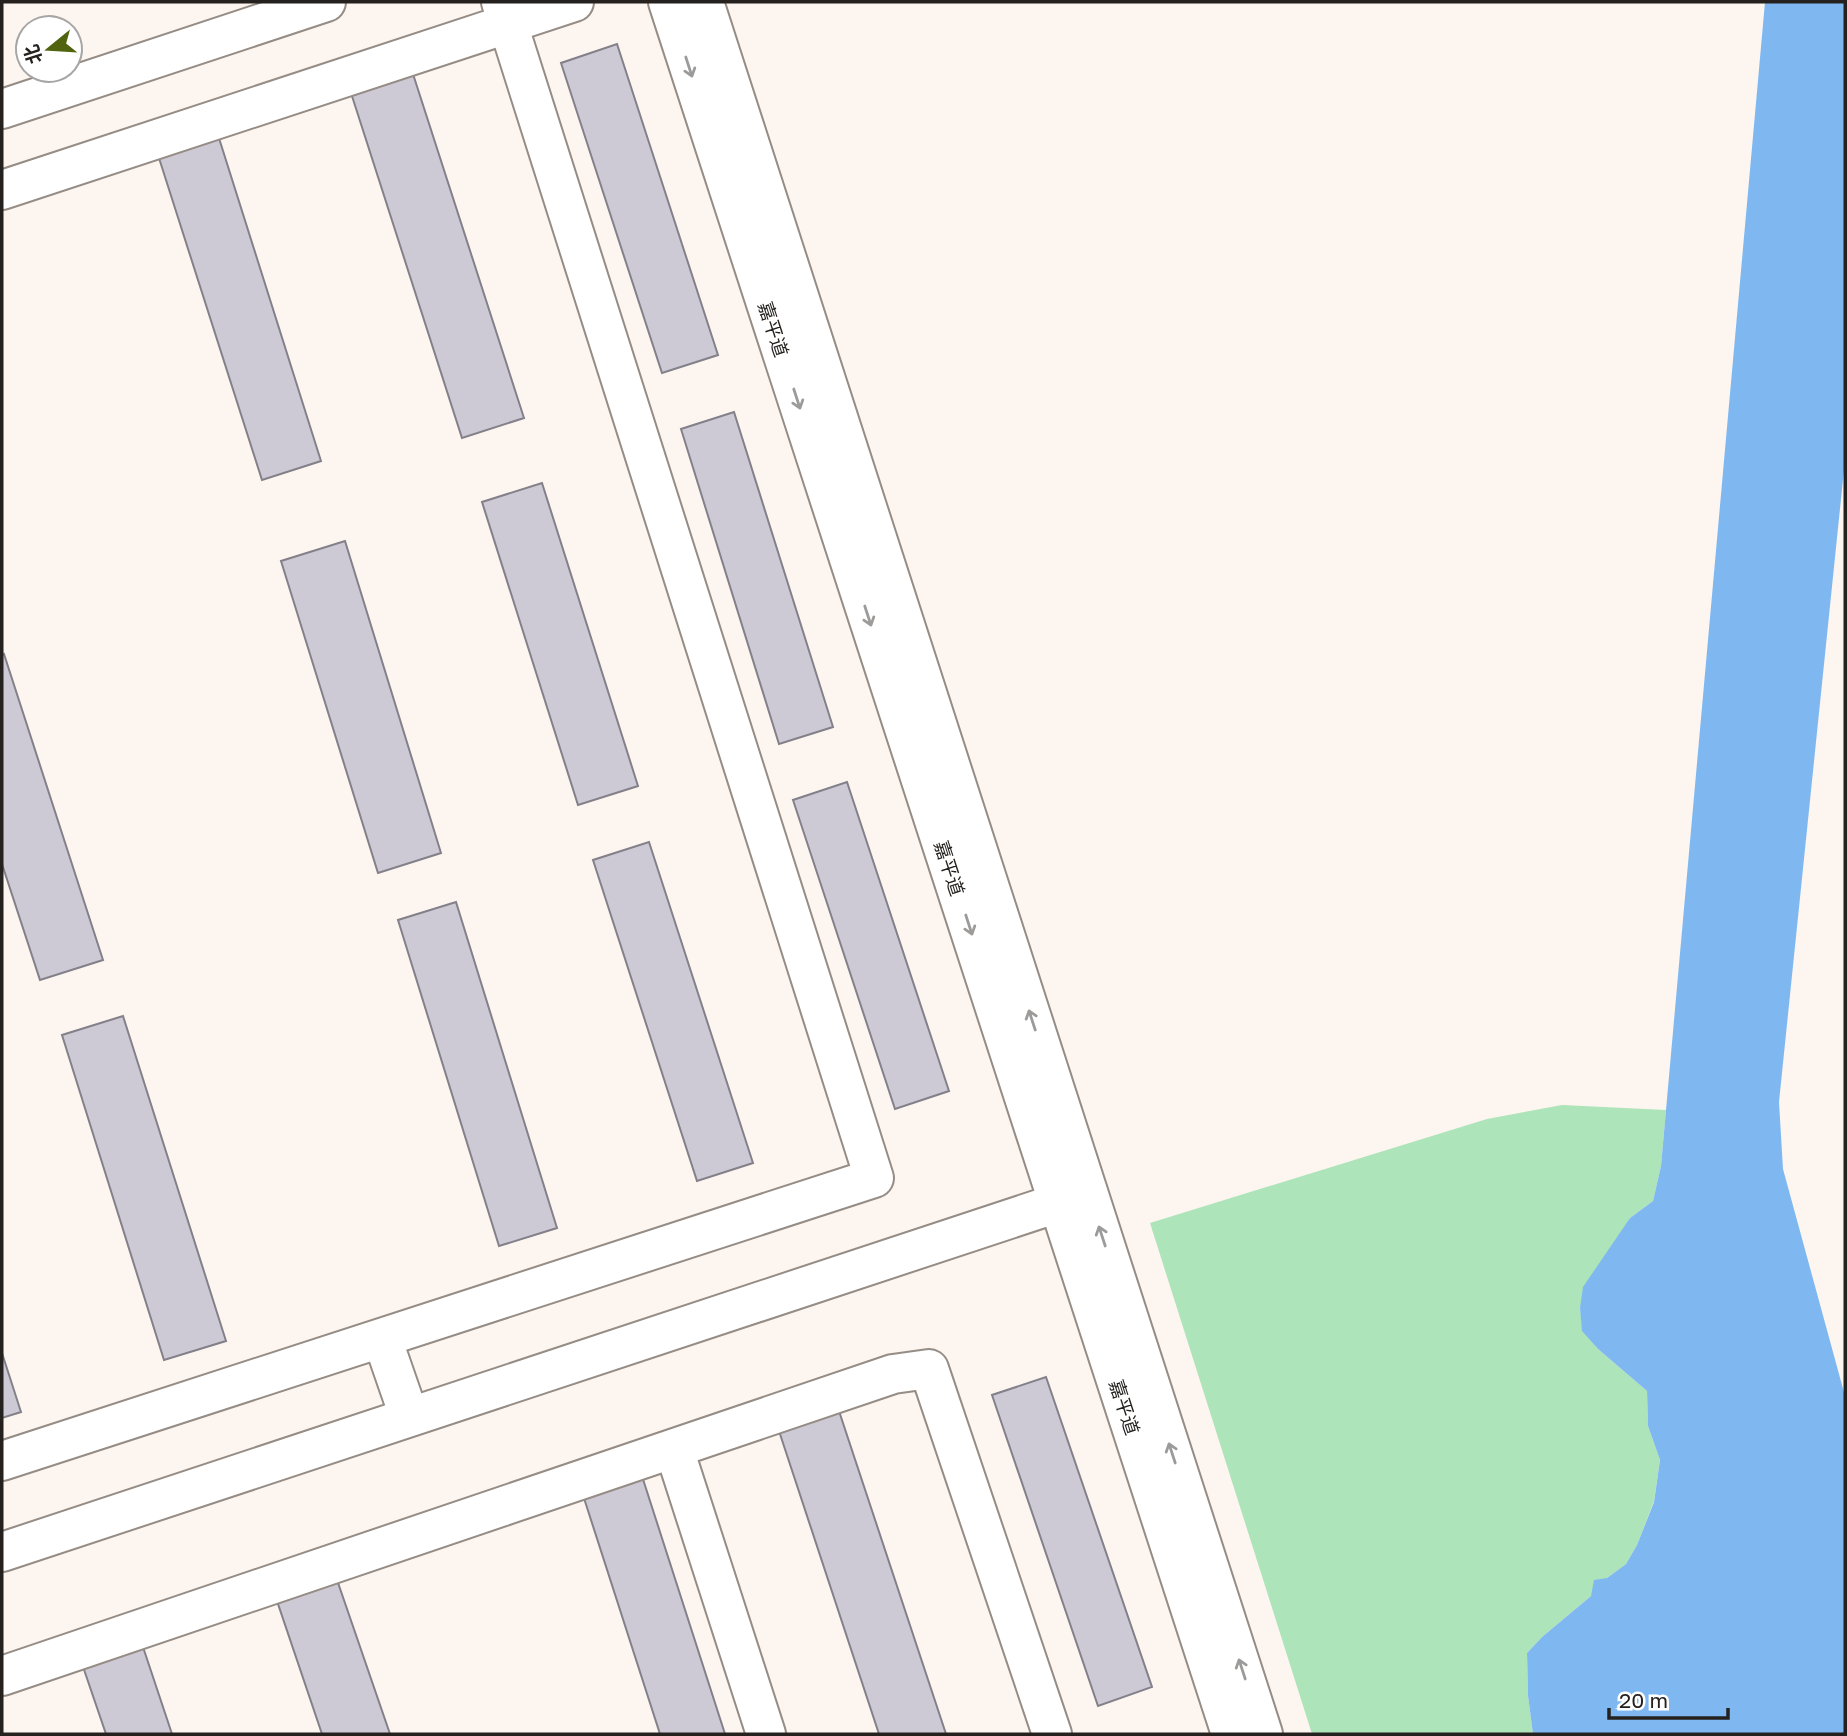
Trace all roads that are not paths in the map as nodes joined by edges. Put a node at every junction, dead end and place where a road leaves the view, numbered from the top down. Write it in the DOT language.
graph roads {
  1 [pos="326,2"];
  2 [pos="574,2"];
  3 [pos="668,2"];
  4 [pos="704,2"];
  5 [pos="504,12"];
  6 [pos="2,109"];
  7 [pos="2,190"];
  8 [pos="1074,1198"];
  9 [pos="382,1338"];
  10 [pos="409,1416"];
  11 [pos="674,1449"];
  12 [pos="2,1461"];
  13 [pos="2,1552"];
  14 [pos="2,1676"];
  15 [pos="766,1734"];
  16 [pos="1052,1734"];
  17 [pos="1231,1734"];
  18 [pos="1263,1734"];
  1 -- 6 [label="street"];
  2 -- 5 [label="street"];
  3 -- 8 [label="street, 嘉平道, one-way"];
  8 -- 4 [label="street, 嘉平道, one-way"];
  5 -- 7 [label="street"];
  5 -- 9 [label="street"];
  8 -- 10 [label="street"];
  8 -- 17 [label="street, 嘉平道"];
  18 -- 8 [label="street, 嘉平道, one-way"];
  9 -- 10 [label="street"];
  9 -- 12 [label="street"];
  10 -- 13 [label="street"];
  11 -- 14 [label="street"];
  11 -- 15 [label="street"];
  11 -- 16 [label="street"];
}
